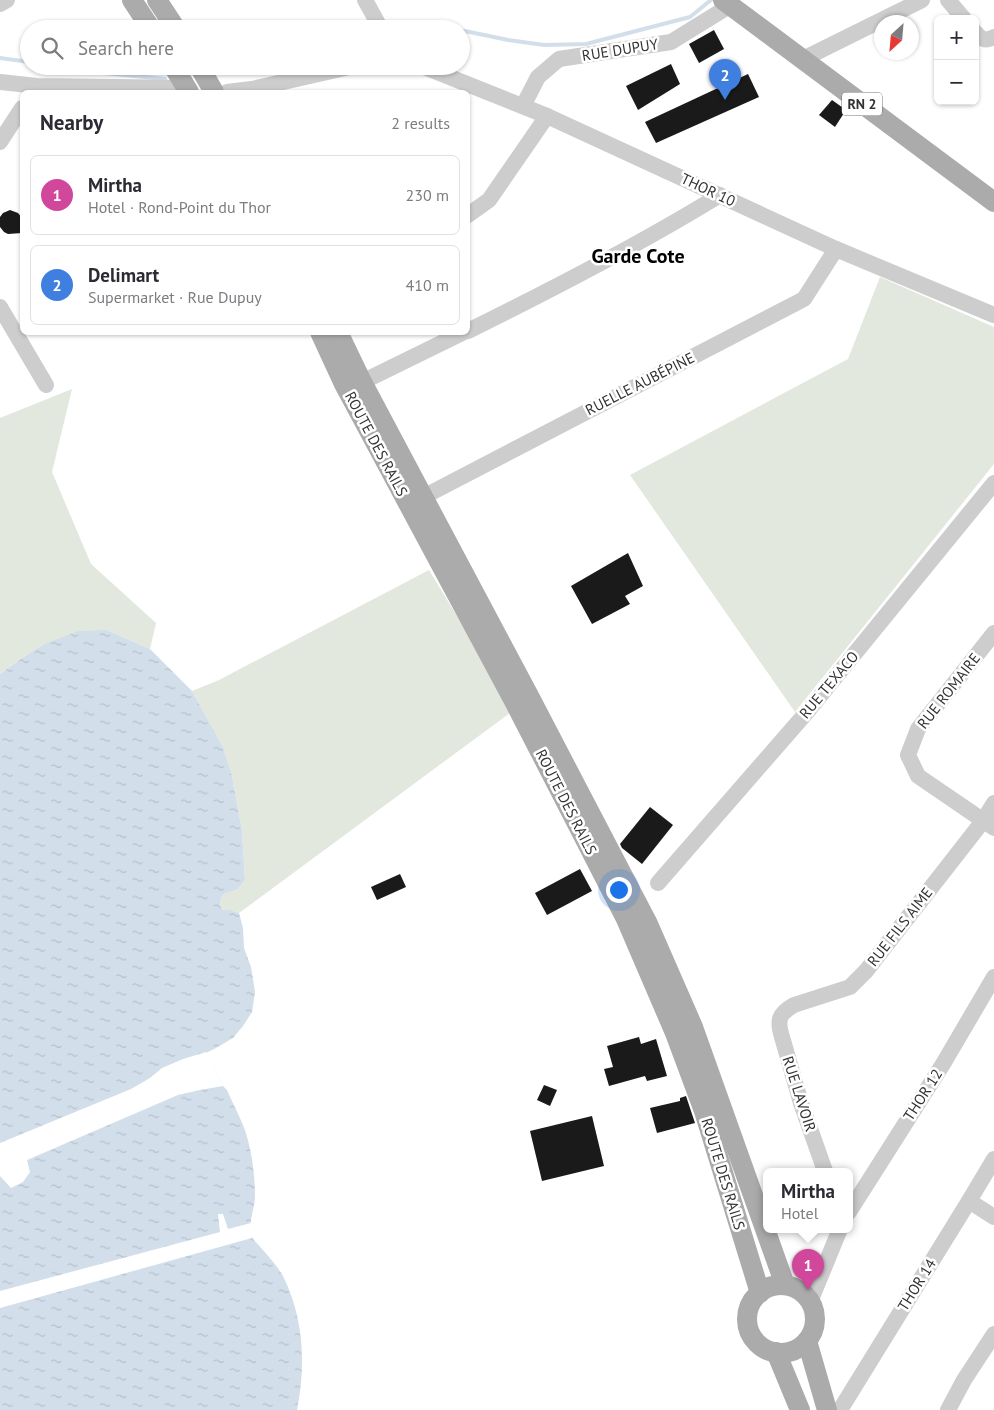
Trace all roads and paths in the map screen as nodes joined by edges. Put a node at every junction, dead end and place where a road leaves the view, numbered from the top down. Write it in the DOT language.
graph roads {
  1 [pos="7,0"];
  2 [pos="132,0"];
  3 [pos="157,0"];
  4 [pos="365,0"];
  5 [pos="922,0"];
  6 [pos="948,0"];
  7 [pos="727,3"];
  8 [pos="0,4"];
  9 [pos="961,15"];
  10 [pos="145,20"];
  11 [pos="170,20"];
  12 [pos="376,20"];
  13 [pos="979,37"];
  14 [pos="994,37"];
  15 [pos="803,60"];
  16 [pos="179,75"];
  17 [pos="205,75"];
  18 [pos="314,75"];
  19 [pos="445,75"];
  20 [pos="0,82"];
  21 [pos="35,89"];
  22 [pos="188,90"];
  23 [pos="217,90"];
  24 [pos="523,106"];
  25 [pos="20,111"];
  26 [pos="547,116"];
  27 [pos="0,142"];
  28 [pos="720,195"];
  29 [pos="994,202"];
  30 [pos="470,214"];
  31 [pos="836,250"];
  32 [pos="0,307"];
  33 [pos="994,316"];
  34 [pos="470,330"];
  35 [pos="321,335"];
  36 [pos="339,335"];
  37 [pos="460,335"];
  38 [pos="362,382"];
  39 [pos="46,385"];
  40 [pos="994,483"];
  41 [pos="423,497"];
  42 [pos="994,633"];
  43 [pos="994,803"];
  44 [pos="988,825"];
  45 [pos="658,883"];
  46 [pos="994,977"];
  47 [pos="780,1016"];
  48 [pos="994,1159"];
  49 [pos="824,1168"];
  50 [pos="969,1201"];
  51 [pos="853,1206"];
  52 [pos="994,1217"];
  53 [pos="763,1224"];
  54 [pos="766,1233"];
  55 [pos="838,1233"];
  56 [pos="785,1286"];
  57 [pos="760,1293"];
  58 [pos="810,1302"];
  59 [pos="994,1334"];
  60 [pos="807,1341"];
  61 [pos="776,1352"];
  62 [pos="800,1410"];
  63 [pos="827,1410"];
  64 [pos="840,1410"];
  65 [pos="948,1410"];
  1 -- 8 [label="street"];
  2 -- 10 [label="main road"];
  3 -- 11 [label="main road"];
  4 -- 12 [label="street"];
  5 -- 15 [label="street"];
  6 -- 9 [label="street"];
  7 -- 15 [label="main road, RN 2"];
  7 -- 24 [label="street, RUE DUPUY"];
  13 -- 14 [label="street"];
  15 -- 29 [label="main road, RN 2"];
  16 -- 22 [label="main road"];
  17 -- 23 [label="main road"];
  18 -- 23 [label="street"];
  19 -- 24 [label="street, THOR 10"];
  20 -- 21 [label="street"];
  21 -- 22 [label="street"];
  24 -- 26 [label="street, THOR 10"];
  25 -- 27 [label="street"];
  26 -- 28 [label="street, THOR 10"];
  26 -- 30 [label="street"];
  28 -- 31 [label="street, THOR 10"];
  28 -- 34 [label="street"];
  31 -- 33 [label="street, THOR 10"];
  31 -- 41 [label="street, RUELLE AUBÉPINE"];
  32 -- 39 [label="street"];
  35 -- 57 [label="main road, ROUTE DES RAILS"];
  36 -- 38 [label="main road, ROUTE DES RAILS"];
  37 -- 38 [label="street"];
  38 -- 41 [label="main road, ROUTE DES RAILS"];
  40 -- 45 [label="street, RUE TEXACO"];
  41 -- 53 [label="main road, ROUTE DES RAILS"];
  42 -- 44 [label="street, RUE ROMAIRE"];
  43 -- 44 [label="street, RUE FILS AIME"];
  44 -- 47 [label="street, RUE FILS AIME"];
  46 -- 51 [label="street, THOR 12"];
  47 -- 49 [label="street, RUE LAVOIR"];
  48 -- 50 [label="street, THOR 14"];
  50 -- 52 [label="street"];
  50 -- 64 [label="street, THOR 14"];
  54 -- 56 [label="main road, ROUTE DES RAILS"];
  55 -- 58 [label="street"];
  56 -- 57 [label="main road"];
  56 -- 58 [label="main road"];
  57 -- 61 [label="main road"];
  58 -- 60 [label="main road"];
  59 -- 65 [label="street"];
  60 -- 61 [label="main road"];
  60 -- 63 [label="main road"];
  61 -- 62 [label="main road"];
}
